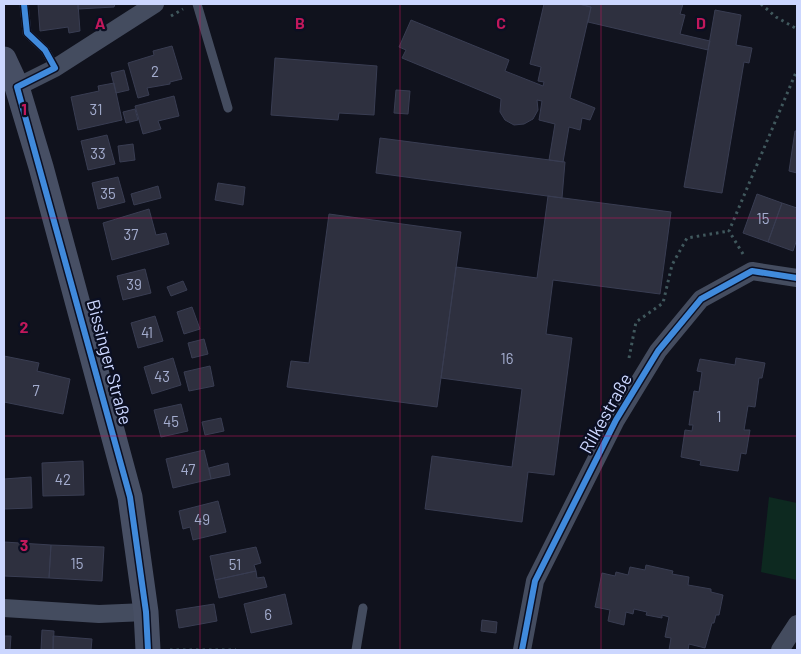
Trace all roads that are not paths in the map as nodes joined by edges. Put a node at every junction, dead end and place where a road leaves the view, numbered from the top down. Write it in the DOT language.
graph roads {
  1 [pos="24,4"];
  2 [pos="155,4"];
  3 [pos="198,4"];
  4 [pos="139,10"];
  5 [pos="4,59"];
  6 [pos="55,68"];
  7 [pos="17,87"];
  8 [pos="228,108"];
  9 [pos="797,278"];
  10 [pos="4,608"];
  11 [pos="363,608"];
  12 [pos="146,612"];
  13 [pos="797,624"];
  14 [pos="148,650"];
  15 [pos="356,650"];
  16 [pos="522,650"];
  17 [pos="780,650"];
  1 -- 6 [label="lane"];
  2 -- 4 [label="street"];
  3 -- 8 [label="lane"];
  4 -- 6 [label="street"];
  5 -- 7 [label="main road, Bissinger Straße"];
  6 -- 7 [label="street"];
  7 -- 12 [label="main road, Bissinger Straße"];
  9 -- 16 [label="street, Rilkestraße"];
  10 -- 12 [label="street"];
  11 -- 15 [label="lane"];
  12 -- 14 [label="main road, Bissinger Straße"];
  13 -- 17 [label="street"];
}
